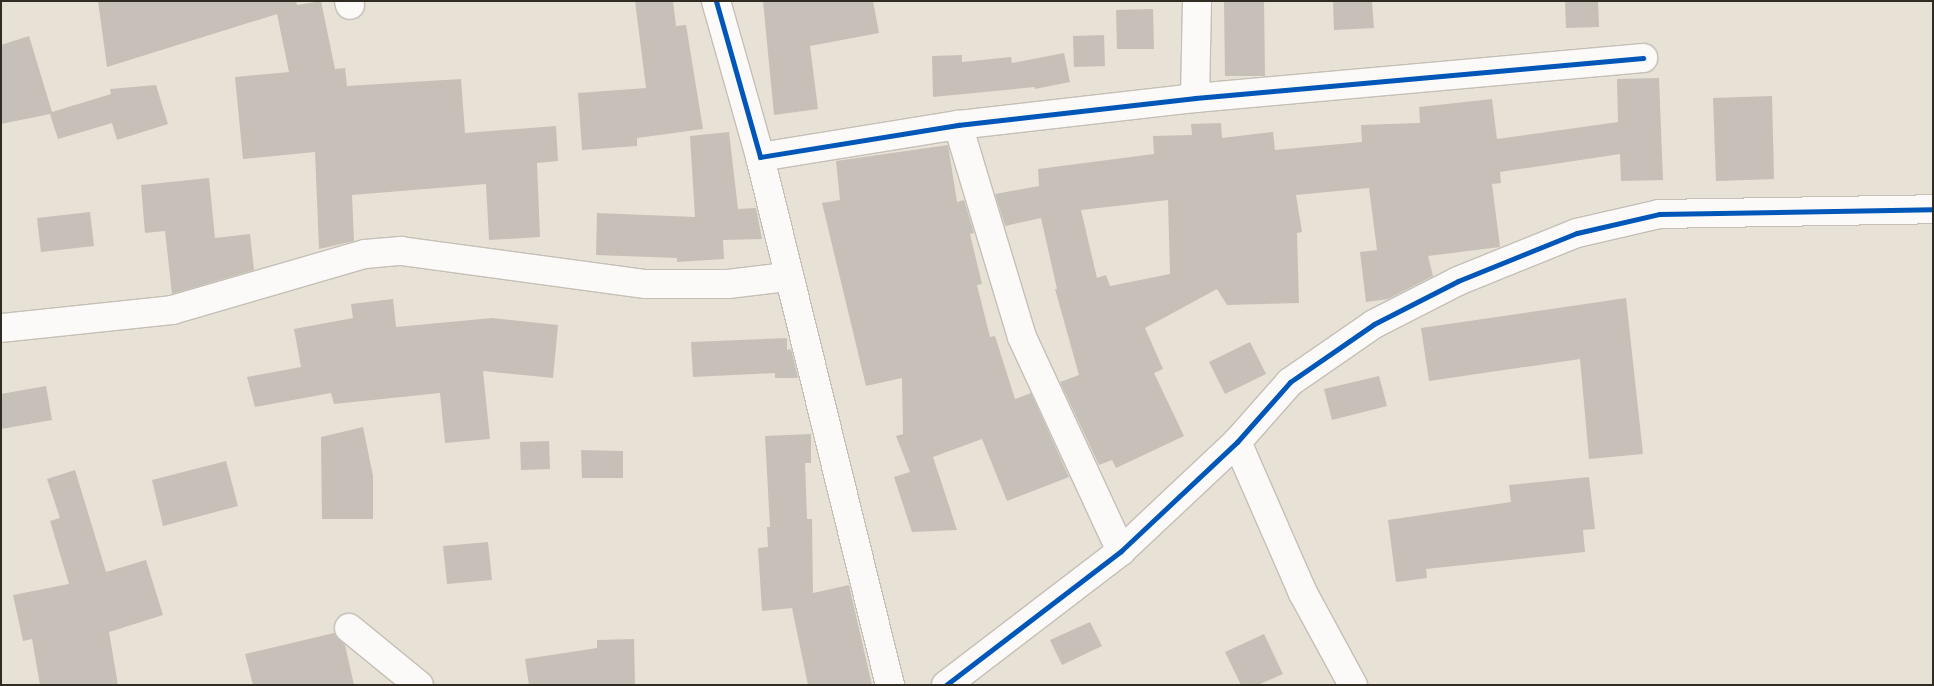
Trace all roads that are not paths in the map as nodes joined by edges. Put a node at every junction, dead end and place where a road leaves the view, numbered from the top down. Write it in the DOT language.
graph roads {
  1 [pos="716,1"];
  2 [pos="1197,1"];
  3 [pos="1643,58"];
  4 [pos="1195,98"];
  5 [pos="958,125"];
  6 [pos="760,157"];
  7 [pos="1933,209"];
  8 [pos="788,277"];
  9 [pos="1,328"];
  10 [pos="1237,442"];
  11 [pos="1121,551"];
  12 [pos="349,628"];
  13 [pos="958,681"];
  14 [pos="419,685"];
  15 [pos="890,685"];
  16 [pos="1353,685"];
  1 -- 6 [label="street"];
  2 -- 4 [label="street"];
  3 -- 4 [label="street"];
  4 -- 5 [label="street"];
  5 -- 6 [label="street"];
  5 -- 11 [label="street"];
  6 -- 8 [label="street"];
  7 -- 10 [label="street"];
  8 -- 9 [label="street"];
  8 -- 15 [label="street"];
  10 -- 11 [label="street"];
  10 -- 16 [label="street"];
  11 -- 13 [label="street"];
  12 -- 14 [label="street"];
}
